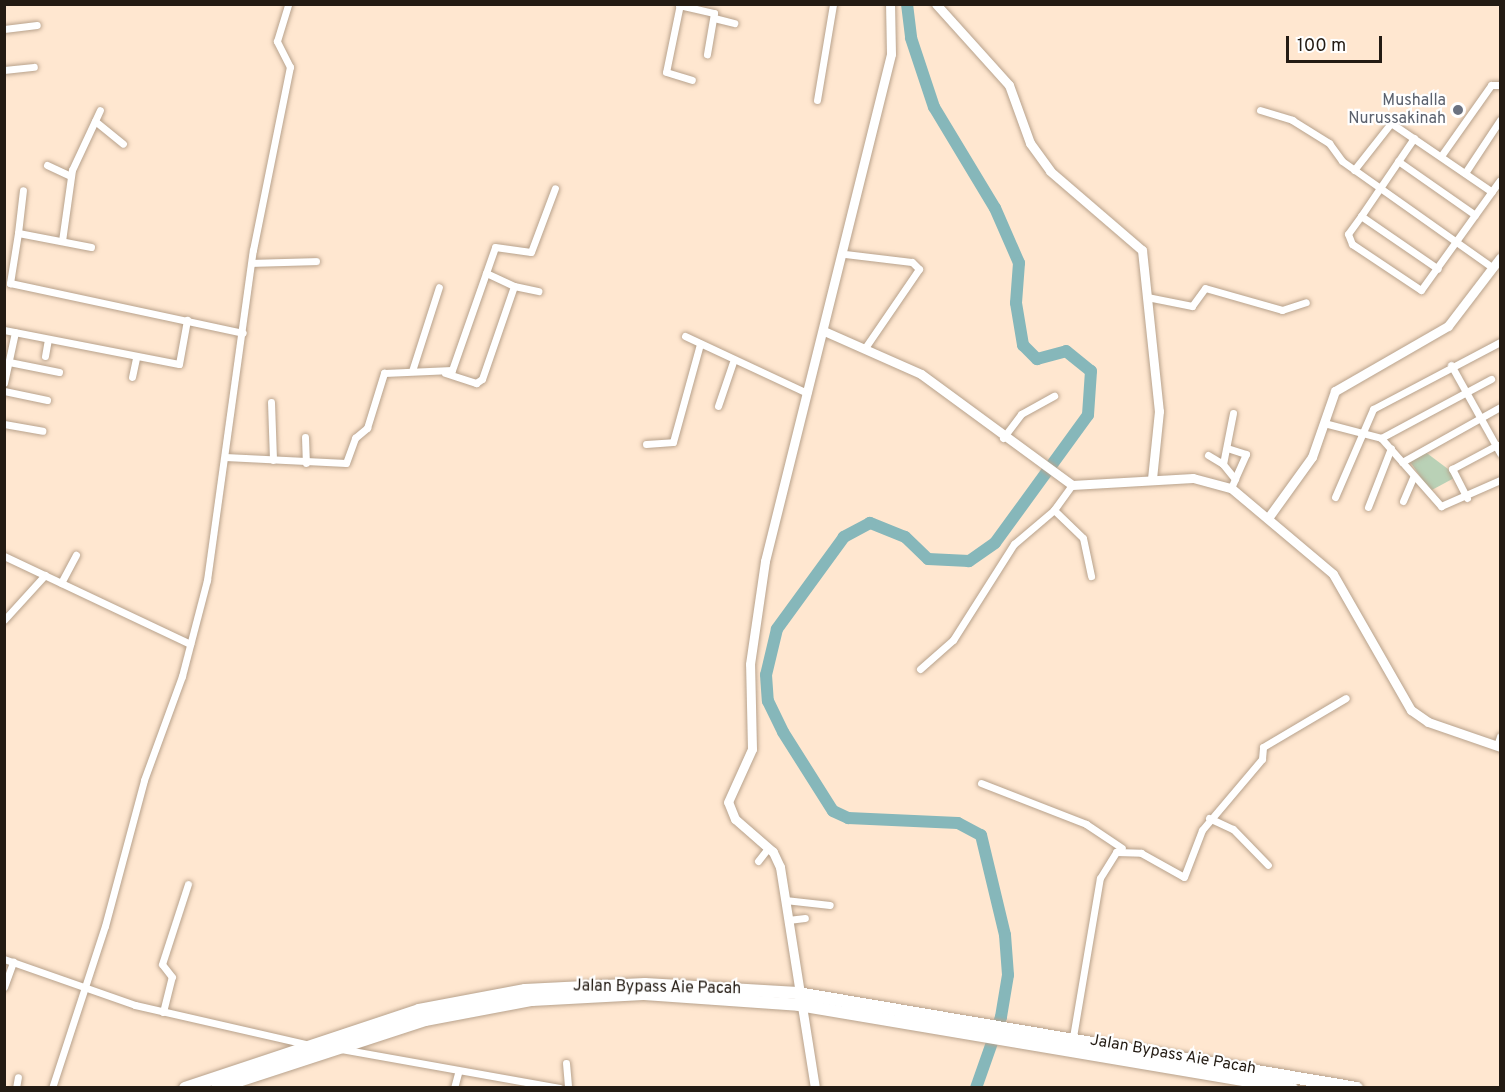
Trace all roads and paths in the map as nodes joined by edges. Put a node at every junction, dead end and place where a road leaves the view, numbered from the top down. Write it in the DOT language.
graph roads {
  1 [pos="288,4"];
  2 [pos="833,4"];
  3 [pos="890,4"];
  4 [pos="936,4"];
  5 [pos="680,5"];
  6 [pos="714,18"];
  7 [pos="734,23"];
  8 [pos="37,25"];
  9 [pos="4,29"];
  10 [pos="707,54"];
  11 [pos="34,67"];
  12 [pos="4,70"];
  13 [pos="692,80"];
  14 [pos="1500,85"];
  15 [pos="817,100"];
  16 [pos="100,110"];
  17 [pos="1260,110"];
  18 [pos="1500,120"];
  19 [pos="95,121"];
  20 [pos="1414,138"];
  21 [pos="123,144"];
  22 [pos="1441,156"];
  23 [pos="1398,161"];
  24 [pos="47,165"];
  25 [pos="1354,170"];
  26 [pos="1465,173"];
  27 [pos="70,176"];
  28 [pos="1500,180"];
  29 [pos="555,188"];
  30 [pos="1380,188"];
  31 [pos="23,190"];
  32 [pos="1492,192"];
  33 [pos="1475,215"];
  34 [pos="1361,216"];
  35 [pos="18,233"];
  36 [pos="62,241"];
  37 [pos="1457,242"];
  38 [pos="91,247"];
  39 [pos="845,254"];
  40 [pos="1500,258"];
  41 [pos="316,261"];
  42 [pos="252,263"];
  43 [pos="1493,268"];
  44 [pos="1438,269"];
  45 [pos="486,273"];
  46 [pos="7,282"];
  47 [pos="514,286"];
  48 [pos="439,287"];
  49 [pos="538,291"];
  50 [pos="1147,297"];
  51 [pos="1306,302"];
  52 [pos="187,320"];
  53 [pos="4,330"];
  54 [pos="824,331"];
  55 [pos="15,332"];
  56 [pos="243,333"];
  57 [pos="685,336"];
  58 [pos="48,339"];
  59 [pos="1500,342"];
  60 [pos="700,344"];
  61 [pos="865,348"];
  62 [pos="45,356"];
  63 [pos="136,358"];
  64 [pos="9,362"];
  65 [pos="733,362"];
  66 [pos="1452,365"];
  67 [pos="412,371"];
  68 [pos="59,372"];
  69 [pos="445,373"];
  70 [pos="132,378"];
  71 [pos="1491,379"];
  72 [pos="4,383"];
  73 [pos="4,391"];
  74 [pos="1465,391"];
  75 [pos="807,393"];
  76 [pos="1054,396"];
  77 [pos="47,399"];
  78 [pos="271,402"];
  79 [pos="718,406"];
  80 [pos="1500,407"];
  81 [pos="1233,413"];
  82 [pos="1482,419"];
  83 [pos="1324,423"];
  84 [pos="4,424"];
  85 [pos="42,431"];
  86 [pos="1363,431"];
  87 [pos="304,437"];
  88 [pos="1003,438"];
  89 [pos="1381,438"];
  90 [pos="645,444"];
  91 [pos="1497,445"];
  92 [pos="1227,448"];
  93 [pos="1391,448"];
  94 [pos="1500,453"];
  95 [pos="1208,455"];
  96 [pos="225,457"];
  97 [pos="273,460"];
  98 [pos="1402,462"];
  99 [pos="306,463"];
  100 [pos="1223,464"];
  101 [pos="1413,477"];
  102 [pos="1152,479"];
  103 [pos="1500,480"];
  104 [pos="1233,484"];
  105 [pos="1072,485"];
  106 [pos="1335,497"];
  107 [pos="1467,498"];
  108 [pos="1403,501"];
  109 [pos="1368,507"];
  110 [pos="1054,510"];
  111 [pos="1268,518"];
  112 [pos="76,555"];
  113 [pos="4,556"];
  114 [pos="45,575"];
  115 [pos="1091,576"];
  116 [pos="61,583"];
  117 [pos="4,620"];
  118 [pos="190,644"];
  119 [pos="920,669"];
  120 [pos="1346,699"];
  121 [pos="1499,743"];
  122 [pos="981,783"];
  123 [pos="1209,818"];
  124 [pos="768,848"];
  125 [pos="1122,848"];
  126 [pos="758,861"];
  127 [pos="1269,865"];
  128 [pos="189,884"];
  129 [pos="785,900"];
  130 [pos="830,905"];
  131 [pos="805,918"];
  132 [pos="788,920"];
  133 [pos="4,960"];
  134 [pos="13,962"];
  135 [pos="84,984"];
  136 [pos="4,987"];
  137 [pos="799,999"];
  138 [pos="163,1012"];
  139 [pos="353,1035"];
  140 [pos="1073,1037"];
  141 [pos="308,1045"];
  142 [pos="332,1047"];
  143 [pos="566,1063"];
  144 [pos="458,1074"];
  145 [pos="18,1077"];
  146 [pos="16,1088"];
  147 [pos="52,1088"];
  148 [pos="185,1088"];
  149 [pos="217,1088"];
  150 [pos="454,1088"];
  151 [pos="560,1088"];
  152 [pos="568,1088"];
  153 [pos="815,1088"];
  154 [pos="1292,1088"];
  155 [pos="1357,1088"];
  1 -- 42 [label="street"];
  2 -- 15 [label="street"];
  3 -- 39 [label="street"];
  4 -- 50 [label="street"];
  5 -- 6 [label="street"];
  5 -- 13 [label="street"];
  6 -- 7 [label="street"];
  6 -- 10 [label="street"];
  8 -- 9 [label="street"];
  11 -- 12 [label="street"];
  14 -- 22 [label="street"];
  16 -- 19 [label="street"];
  17 -- 25 [label="street"];
  18 -- 26 [label="street"];
  19 -- 21 [label="street"];
  19 -- 27 [label="street"];
  20 -- 22 [label="street"];
  20 -- 23 [label="street"];
  20 -- 25 [label="street"];
  22 -- 26 [label="street"];
  23 -- 30 [label="street"];
  23 -- 33 [label="street"];
  24 -- 27 [label="street"];
  25 -- 30 [label="street"];
  26 -- 32 [label="street"];
  27 -- 36 [label="street"];
  28 -- 32 [label="street"];
  29 -- 45 [label="street"];
  30 -- 34 [label="street"];
  30 -- 37 [label="street"];
  31 -- 35 [label="street"];
  32 -- 33 [label="street"];
  33 -- 37 [label="street"];
  34 -- 44 [label="street"];
  34 -- 44 [label="street"];
  35 -- 36 [label="street"];
  35 -- 46 [label="street"];
  36 -- 38 [label="street"];
  37 -- 43 [label="street"];
  37 -- 44 [label="street"];
  39 -- 54 [label="street"];
  39 -- 61 [label="street"];
  40 -- 43 [label="street"];
  41 -- 42 [label="street"];
  42 -- 56 [label="street"];
  43 -- 83 [label="street"];
  45 -- 47 [label="street"];
  45 -- 69 [label="street"];
  46 -- 52 [label="street"];
  47 -- 49 [label="street"];
  47 -- 69 [label="street"];
  48 -- 67 [label="street"];
  50 -- 51 [label="street"];
  50 -- 102 [label="street"];
  52 -- 56 [label="street"];
  52 -- 63 [label="street"];
  53 -- 55 [label="street"];
  54 -- 61 [label="street"];
  54 -- 75 [label="street"];
  55 -- 58 [label="street"];
  55 -- 64 [label="street"];
  56 -- 96 [label="street"];
  57 -- 60 [label="street"];
  58 -- 62 [label="street"];
  58 -- 63 [label="street"];
  59 -- 66 [label="street"];
  60 -- 65 [label="street"];
  60 -- 90 [label="street"];
  61 -- 88 [label="street"];
  63 -- 70 [label="street"];
  64 -- 68 [label="street"];
  64 -- 72 [label="street"];
  65 -- 75 [label="street"];
  65 -- 79 [label="street"];
  66 -- 74 [label="street"];
  66 -- 86 [label="street"];
  67 -- 69 [label="street"];
  67 -- 99 [label="street"];
  71 -- 74 [label="street"];
  73 -- 77 [label="street"];
  74 -- 82 [label="street"];
  74 -- 89 [label="street"];
  75 -- 124 [label="street"];
  76 -- 88 [label="street"];
  78 -- 97 [label="street"];
  80 -- 82 [label="street"];
  81 -- 92 [label="street"];
  82 -- 91 [label="street"];
  82 -- 98 [label="street"];
  83 -- 86 [label="street"];
  83 -- 111 [label="street"];
  84 -- 85 [label="street"];
  86 -- 89 [label="street"];
  86 -- 106 [label="street"];
  87 -- 99 [label="street"];
  88 -- 105 [label="street"];
  89 -- 93 [label="street"];
  91 -- 94 [label="street"];
  91 -- 107 [label="street"];
  92 -- 100 [label="street"];
  92 -- 104 [label="street"];
  93 -- 98 [label="street"];
  93 -- 109 [label="street"];
  95 -- 100 [label="street"];
  96 -- 97 [label="street"];
  96 -- 118 [label="street"];
  97 -- 99 [label="street"];
  98 -- 101 [label="street"];
  100 -- 104 [label="street"];
  101 -- 107 [label="street"];
  101 -- 108 [label="street"];
  102 -- 104 [label="street"];
  102 -- 105 [label="street"];
  103 -- 107 [label="street"];
  104 -- 111 [label="street"];
  105 -- 110 [label="street"];
  110 -- 115 [label="street"];
  110 -- 119 [label="street"];
  111 -- 121 [label="street"];
  112 -- 116 [label="street"];
  113 -- 114 [label="street"];
  114 -- 116 [label="street"];
  114 -- 117 [label="street"];
  116 -- 118 [label="street"];
  118 -- 135 [label="street"];
  120 -- 123 [label="street"];
  122 -- 125 [label="street"];
  123 -- 125 [label="street"];
  123 -- 127 [label="street"];
  124 -- 126 [label="street"];
  124 -- 129 [label="street"];
  125 -- 140 [label="street"];
  128 -- 138 [label="street"];
  129 -- 130 [label="street"];
  129 -- 132 [label="street"];
  131 -- 132 [label="street"];
  132 -- 137 [label="street"];
  133 -- 134 [label="street"];
  134 -- 135 [label="street"];
  134 -- 136 [label="street"];
  135 -- 138 [label="street"];
  135 -- 147 [label="street"];
  137 -- 139 [label="highway, Jalan Bypass Aie Pacah"];
  137 -- 140 [label="highway, Jalan Bypass Aie Pacah"];
  137 -- 153 [label="street"];
  137 -- 154 [label="highway, Jalan Bypass Aie Pacah"];
  138 -- 141 [label="street"];
  139 -- 141 [label="highway"];
  139 -- 142 [label="highway"];
  140 -- 155 [label="highway, Jalan Bypass Aie Pacah"];
  141 -- 142 [label="street"];
  141 -- 148 [label="highway"];
  142 -- 144 [label="street"];
  142 -- 149 [label="highway"];
  143 -- 152 [label="street"];
  144 -- 150 [label="street"];
  144 -- 151 [label="street"];
  145 -- 146 [label="street"];
}
